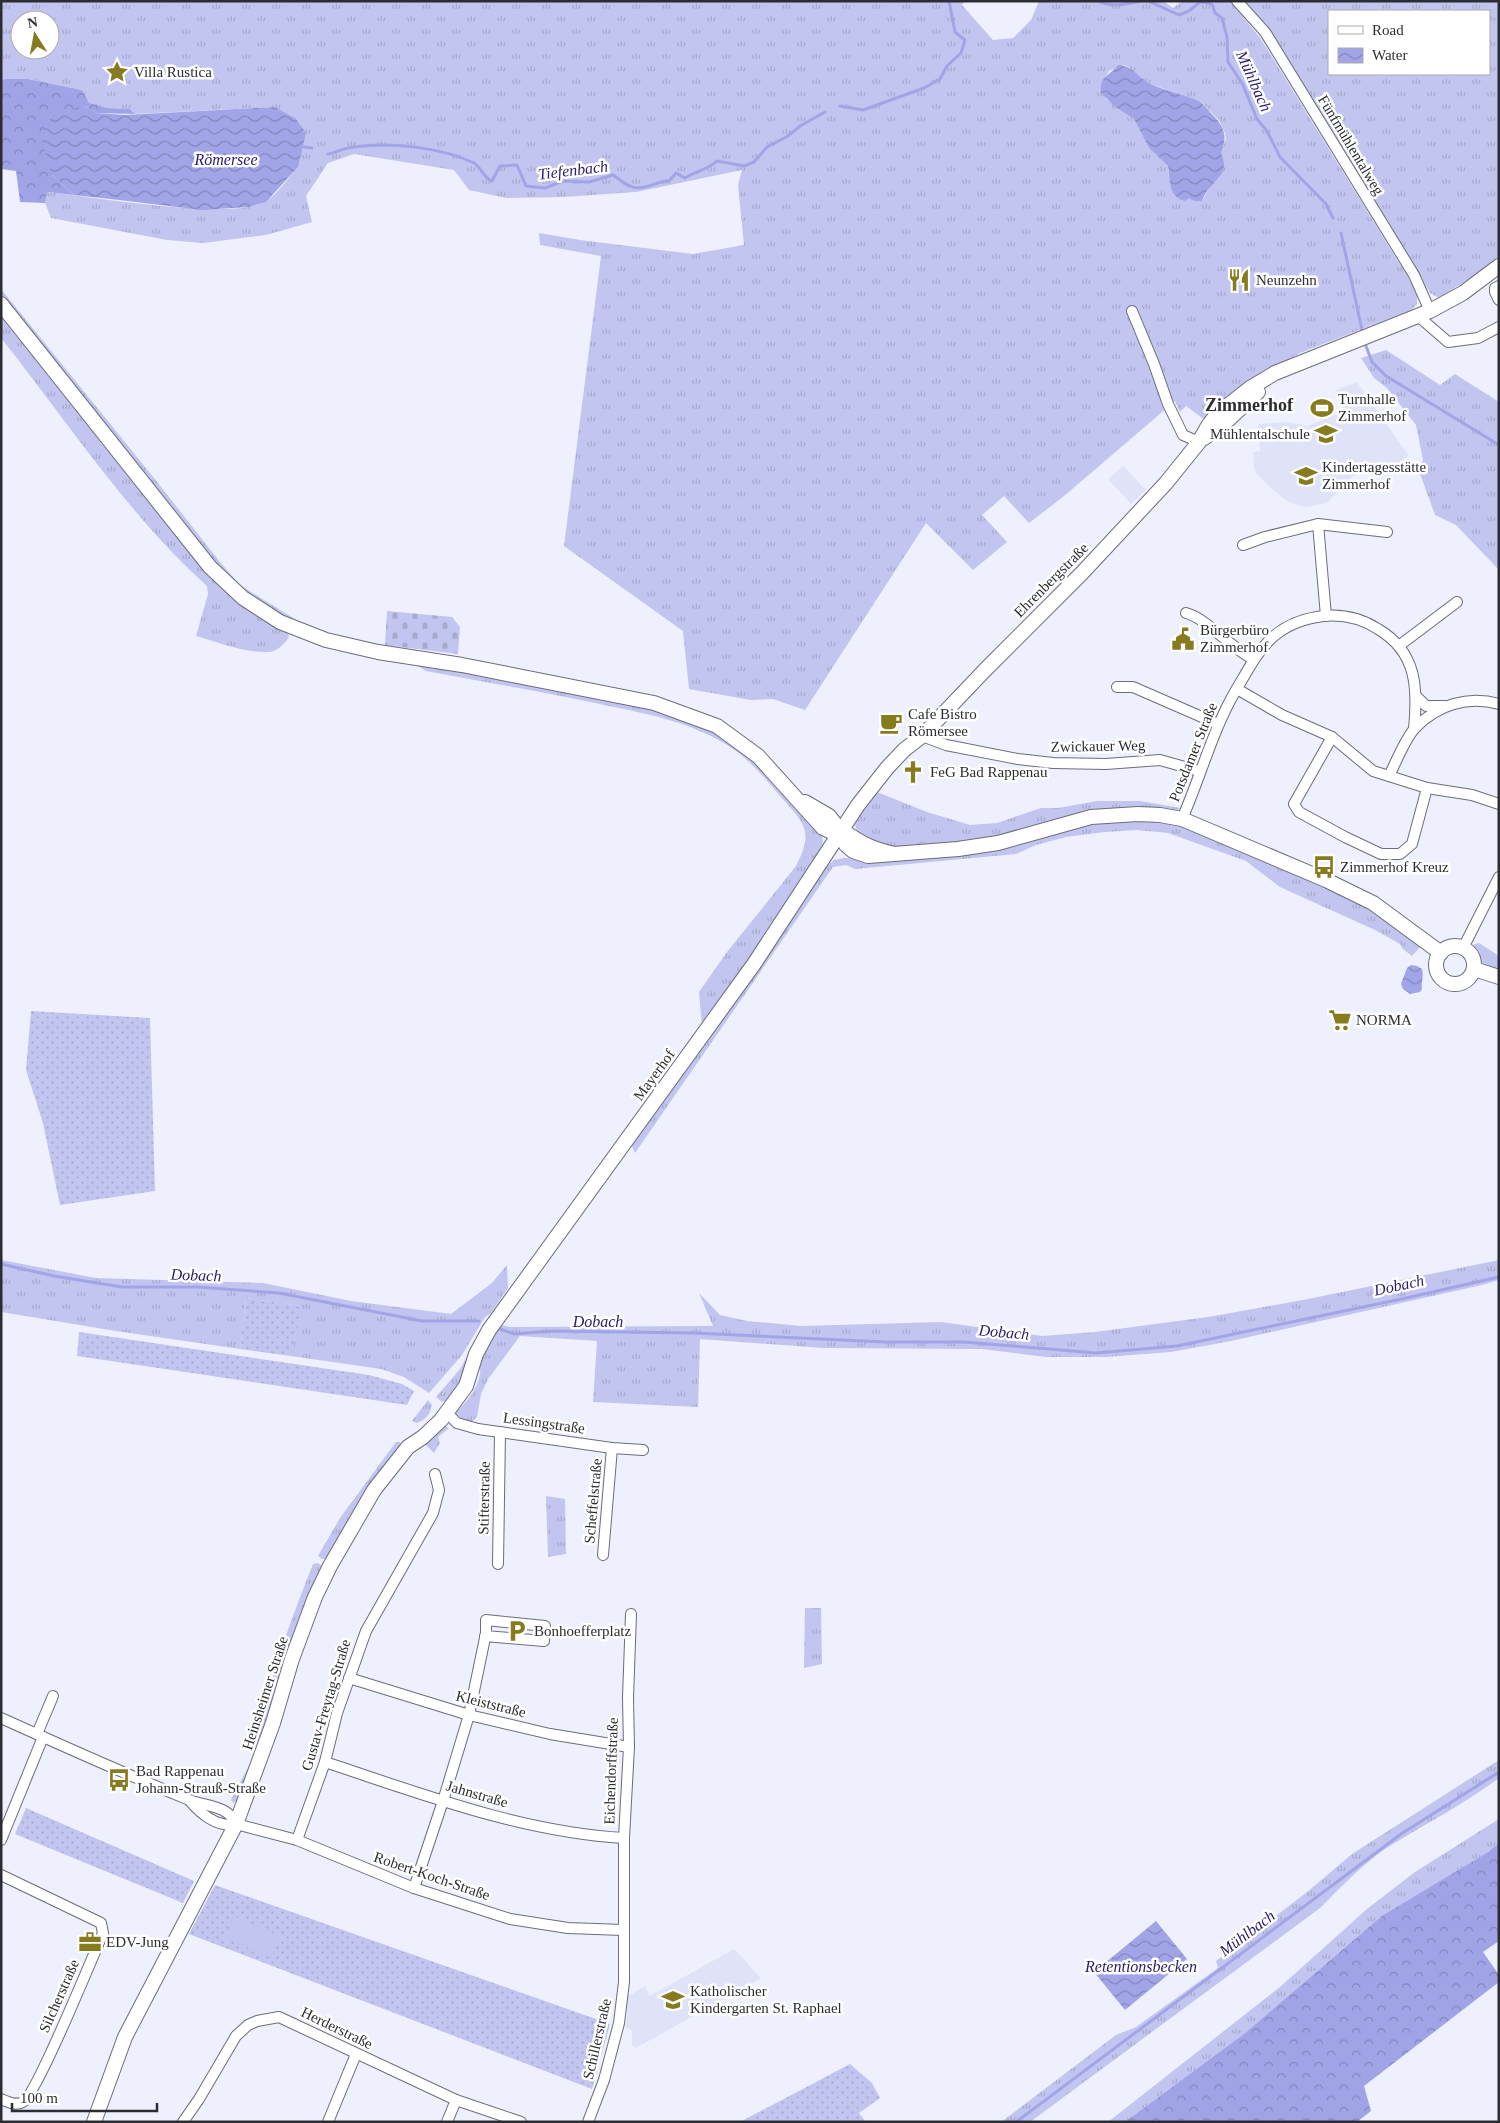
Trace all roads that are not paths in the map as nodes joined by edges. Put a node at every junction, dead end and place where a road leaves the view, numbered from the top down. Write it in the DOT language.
graph roads {
  1 [pos="1237,1"];
  2 [pos="1499,266"];
  3 [pos="1499,286"];
  4 [pos="1499,300"];
  5 [pos="1,304"];
  6 [pos="1132,311"];
  7 [pos="1424,313"];
  8 [pos="1499,327"];
  9 [pos="1199,442"];
  10 [pos="1318,524"];
  11 [pos="1387,532"];
  12 [pos="1243,545"];
  13 [pos="1457,602"];
  14 [pos="1186,613"];
  15 [pos="1326,616"];
  16 [pos="1400,645"];
  17 [pos="1252,659"];
  18 [pos="1117,687"];
  19 [pos="1237,689"];
  20 [pos="1417,697"];
  21 [pos="1499,704"];
  22 [pos="1444,706"];
  23 [pos="1218,724"];
  24 [pos="1414,729"];
  25 [pos="922,736"];
  26 [pos="1332,737"];
  27 [pos="1199,771"];
  28 [pos="1389,776"];
  29 [pos="1427,788"];
  30 [pos="1499,804"];
  31 [pos="1182,819"];
  32 [pos="840,836"];
  33 [pos="1499,877"];
  34 [pos="1463,948"];
  35 [pos="1441,953"];
  36 [pos="1474,969"];
  37 [pos="1499,977"];
  38 [pos="489,1330"];
  39 [pos="446,1412"];
  40 [pos="500,1432"];
  41 [pos="612,1448"];
  42 [pos="643,1450"];
  43 [pos="435,1474"];
  44 [pos="603,1555"];
  45 [pos="498,1564"];
  46 [pos="631,1614"];
  47 [pos="485,1636"];
  48 [pos="348,1678"];
  49 [pos="53,1696"];
  50 [pos="468,1715"];
  51 [pos="1,1718"];
  52 [pos="40,1736"];
  53 [pos="629,1747"];
  54 [pos="325,1762"];
  55 [pos="443,1801"];
  56 [pos="236,1824"];
  57 [pos="624,1838"];
  58 [pos="1,1840"];
  59 [pos="297,1840"];
  60 [pos="1,1875"];
  61 [pos="414,1888"];
  62 [pos="623,1930"];
  63 [pos="356,2054"];
  64 [pos="1,2099"];
  65 [pos="456,2100"];
  66 [pos="94,2122"];
  67 [pos="183,2122"];
  68 [pos="328,2122"];
  69 [pos="447,2122"];
  70 [pos="521,2122"];
  71 [pos="588,2122"];
  1 -- 7 [label="street, Fünfmühlentalweg"];
  2 -- 7 [label="street, Ehrenbergstraße"];
  3 -- 4 [label="street"];
  5 -- 32 [label="street"];
  6 -- 9 [label="street"];
  7 -- 8 [label="street"];
  7 -- 9 [label="street, Ehrenbergstraße"];
  9 -- 25 [label="street, Ehrenbergstraße"];
  10 -- 11 [label="street"];
  10 -- 12 [label="street"];
  10 -- 15 [label="street"];
  13 -- 16 [label="street"];
  14 -- 17 [label="street"];
  15 -- 16 [label="street, Potsdamer Straße"];
  15 -- 17 [label="street, Potsdamer Straße"];
  16 -- 20 [label="street, Potsdamer Straße"];
  17 -- 19 [label="street, Potsdamer Straße"];
  18 -- 23 [label="street"];
  19 -- 23 [label="street, Potsdamer Straße"];
  19 -- 26 [label="street"];
  20 -- 22 [label="street"];
  20 -- 24 [label="street, Potsdamer Straße"];
  21 -- 22 [label="street"];
  22 -- 24 [label="street"];
  23 -- 27 [label="street, Potsdamer Straße"];
  24 -- 28 [label="street"];
  25 -- 27 [label="street, Zwickauer Weg"];
  25 -- 32 [label="street, Ehrenbergstraße"];
  26 -- 28 [label="street"];
  26 -- 29 [label="street"];
  27 -- 31 [label="street, Potsdamer Straße"];
  28 -- 29 [label="street"];
  29 -- 30 [label="street"];
  31 -- 32 [label="street"];
  31 -- 35 [label="street"];
  32 -- 38 [label="street, Mayerhof"];
  33 -- 34 [label="street"];
  34 -- 35 [label="street"];
  34 -- 36 [label="street"];
  35 -- 36 [label="street"];
  36 -- 37 [label="street"];
  38 -- 39 [label="street, Heinsheimer Straße"];
  39 -- 40 [label="street, Lessingstraße"];
  39 -- 56 [label="street, Heinsheimer Straße"];
  40 -- 41 [label="street, Lessingstraße"];
  40 -- 45 [label="street, Stifterstraße"];
  41 -- 42 [label="street, Lessingstraße"];
  41 -- 44 [label="street, Scheffelstraße"];
  43 -- 48 [label="street, Gustav-Freytag-Straße"];
  46 -- 53 [label="street, Eichendorffstraße"];
  47 -- 47 [label="street"];
  47 -- 50 [label="street"];
  48 -- 50 [label="street, Kleiststraße"];
  48 -- 54 [label="street, Gustav-Freytag-Straße"];
  49 -- 52 [label="street"];
  50 -- 53 [label="street, Kleiststraße"];
  50 -- 55 [label="street"];
  51 -- 52 [label="street, Robert-Koch-Straße"];
  52 -- 56 [label="street, Robert-Koch-Straße"];
  52 -- 58 [label="street"];
  53 -- 57 [label="street, Eichendorffstraße"];
  54 -- 55 [label="street, Jahnstraße"];
  54 -- 59 [label="street, Gustav-Freytag-Straße"];
  55 -- 57 [label="street, Jahnstraße"];
  55 -- 61 [label="street"];
  56 -- 59 [label="street, Robert-Koch-Straße"];
  56 -- 66 [label="street, Heinsheimer Straße"];
  57 -- 62 [label="street, Eichendorffstraße"];
  59 -- 61 [label="street, Robert-Koch-Straße"];
  60 -- 64 [label="street, Silcherstraße"];
  61 -- 62 [label="street, Robert-Koch-Straße"];
  62 -- 71 [label="street, Schillerstraße"];
  63 -- 65 [label="street, Herderstraße"];
  63 -- 67 [label="street, Herderstraße"];
  63 -- 68 [label="street"];
  65 -- 69 [label="street"];
  65 -- 70 [label="street, Herderstraße"];
}
